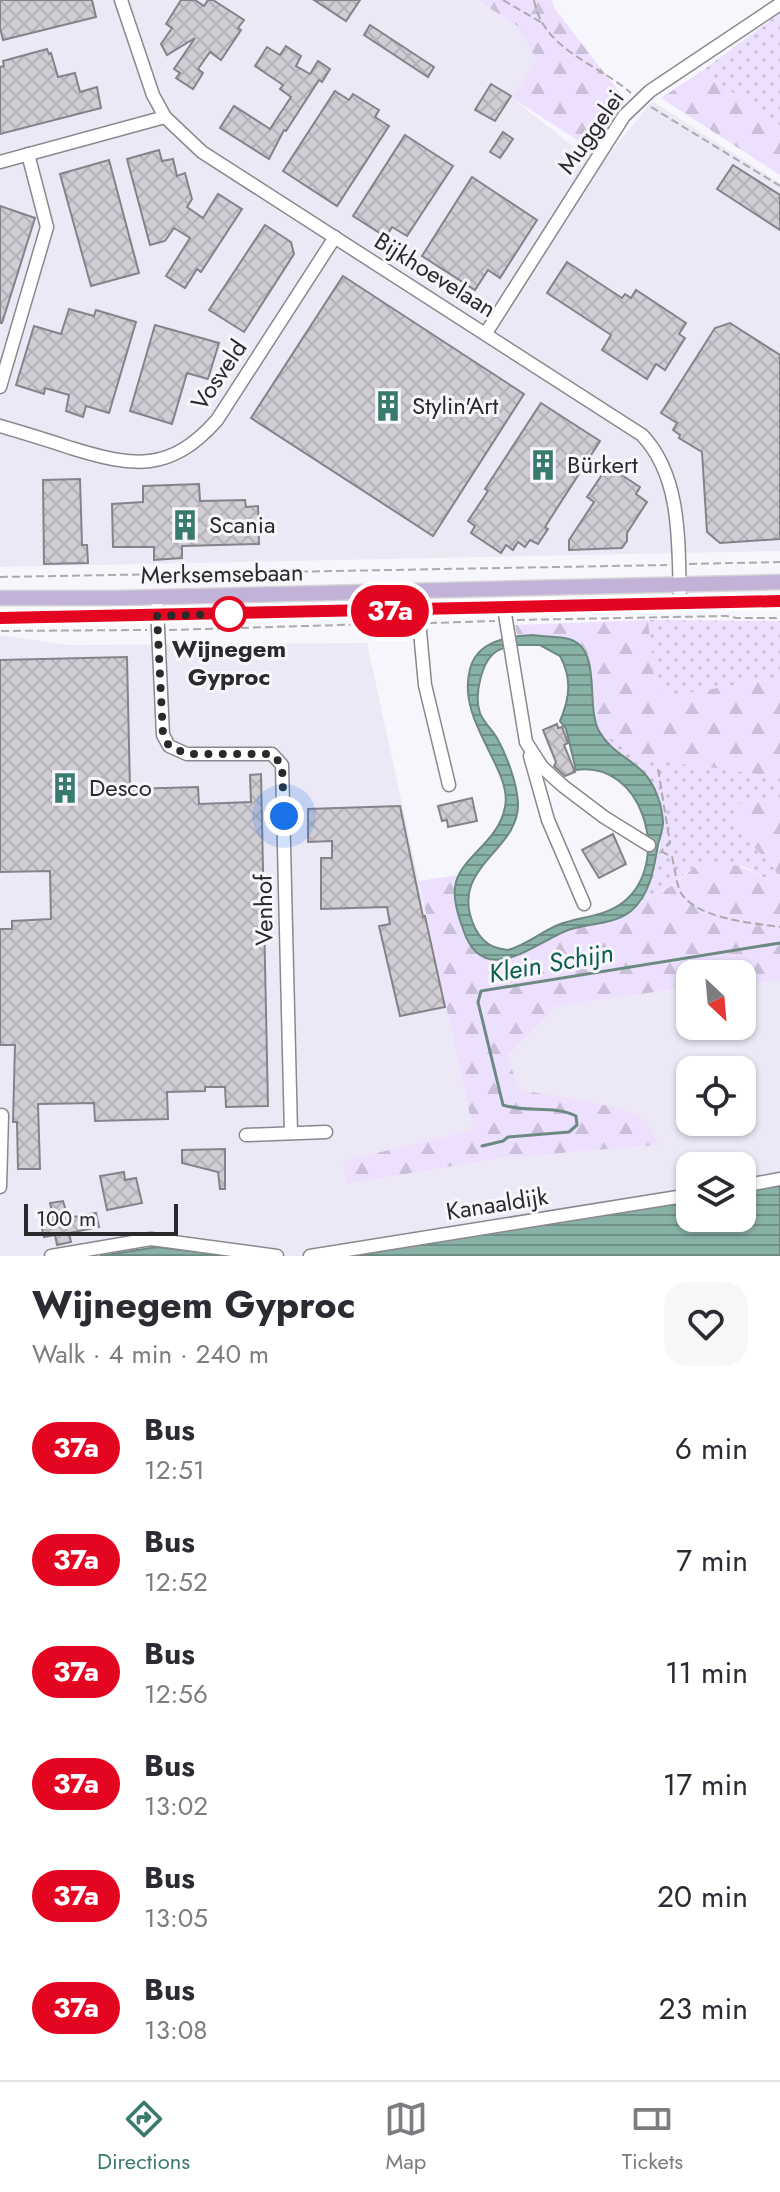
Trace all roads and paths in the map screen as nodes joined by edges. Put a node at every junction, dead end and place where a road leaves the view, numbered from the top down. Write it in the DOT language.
graph roads {
  1 [pos="121,0"];
  2 [pos="503,0"];
  3 [pos="534,0"];
  4 [pos="780,4"];
  5 [pos="545,24"];
  6 [pos="639,100"];
  7 [pos="165,117"];
  8 [pos="28,154"];
  9 [pos="0,162"];
  10 [pos="780,186"];
  11 [pos="335,237"];
  12 [pos="486,333"];
  13 [pos="0,387"];
  14 [pos="0,426"];
  15 [pos="780,562"];
  16 [pos="678,564"];
  17 [pos="704,564"];
  18 [pos="651,566"];
  19 [pos="704,572"];
  20 [pos="652,575"];
  21 [pos="0,577"];
  22 [pos="780,582"];
  23 [pos="679,585"];
  24 [pos="156,597"];
  25 [pos="0,598"];
  26 [pos="780,601"];
  27 [pos="680,603"];
  28 [pos="0,609"];
  29 [pos="504,615"];
  30 [pos="418,616"];
  31 [pos="0,618"];
  32 [pos="780,618"];
  33 [pos="157,623"];
  34 [pos="0,631"];
  35 [pos="526,742"];
  36 [pos="658,769"];
  37 [pos="449,785"];
  38 [pos="649,845"];
  39 [pos="584,904"];
  40 [pos="780,927"];
  41 [pos="2,1115"];
  42 [pos="326,1132"];
  43 [pos="291,1133"];
  44 [pos="246,1135"];
  45 [pos="780,1179"];
  46 [pos="756,1183"];
  47 [pos="0,1187"];
  48 [pos="676,1197"];
  49 [pos="51,1256"];
  50 [pos="277,1256"];
  51 [pos="310,1256"];
  1 -- 7 [label="street, Bijkhoevelaan"];
  2 -- 5 [label="path"];
  3 -- 5 [label="path"];
  4 -- 6 [label="street, Muggelei"];
  5 -- 6 [label="path"];
  6 -- 10 [label="path"];
  6 -- 12 [label="street, Muggelei"];
  7 -- 8 [label="street"];
  7 -- 11 [label="street, Bijkhoevelaan"];
  8 -- 9 [label="street"];
  8 -- 13 [label="street"];
  11 -- 12 [label="street, Bijkhoevelaan"];
  11 -- 14 [label="street, Vosveld"];
  12 -- 16 [label="street, Bijkhoevelaan"];
  15 -- 17 [label="path"];
  16 -- 17 [label="path"];
  16 -- 18 [label="path"];
  16 -- 23 [label="street, Bijkhoevelaan"];
  17 -- 19 [label="path"];
  18 -- 20 [label="path"];
  18 -- 21 [label="path"];
  22 -- 23 [label="main road, Merksemsebaan"];
  23 -- 24 [label="main road, Merksemsebaan"];
  23 -- 27 [label="street, Bijkhoevelaan"];
  24 -- 25 [label="main road, Merksemsebaan"];
  24 -- 33 [label="street, Venhof"];
  25 -- 28 [label="street, Merksemsebaan"];
  26 -- 27 [label="main road, Merksemsebaan"];
  27 -- 29 [label="main road, Merksemsebaan"];
  29 -- 30 [label="main road, Merksemsebaan"];
  29 -- 30 [label="path"];
  29 -- 32 [label="path"];
  29 -- 35 [label="street"];
  30 -- 33 [label="main road, Merksemsebaan"];
  30 -- 33 [label="path"];
  30 -- 37 [label="street"];
  31 -- 33 [label="main road, Merksemsebaan"];
  33 -- 34 [label="path"];
  33 -- 43 [label="street, Venhof"];
  35 -- 38 [label="street"];
  35 -- 39 [label="street"];
  36 -- 40 [label="path"];
  41 -- 47 [label="street"];
  42 -- 43 [label="street"];
  43 -- 44 [label="street"];
  45 -- 46 [label="street"];
  48 -- 51 [label="street, Kanaaldijk"];
  49 -- 50 [label="street"];
}
